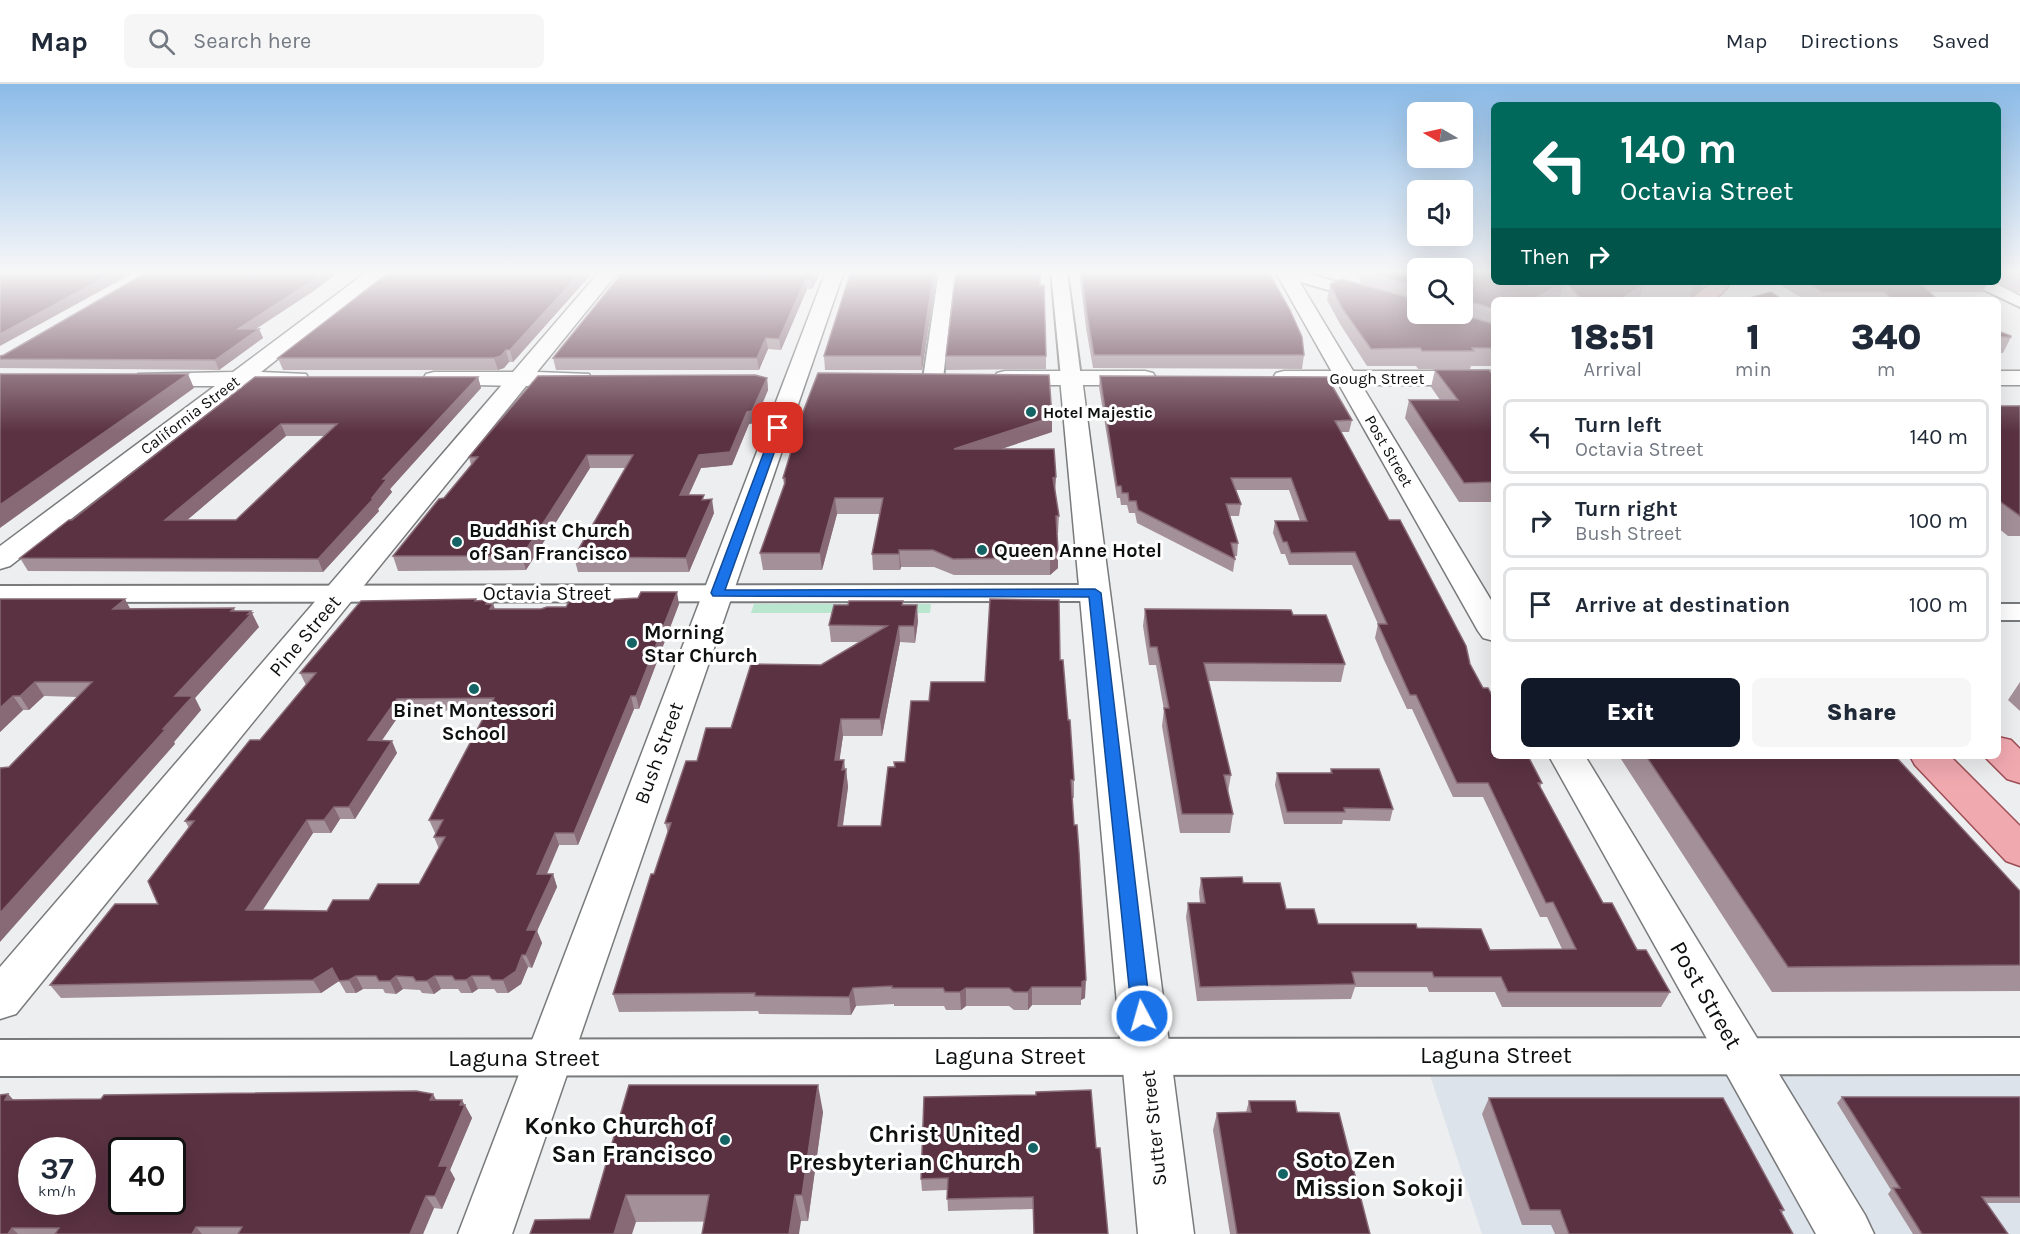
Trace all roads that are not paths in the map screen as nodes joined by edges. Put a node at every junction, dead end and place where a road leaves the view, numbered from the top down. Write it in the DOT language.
graph roads {
  1 [pos="310,325"];
  2 [pos="566,325"];
  3 [pos="815,325"];
  4 [pos="940,325"];
  5 [pos="1065,325"];
  6 [pos="1316,325"];
  7 [pos="933,378"];
  8 [pos="956,378"];
  9 [pos="979,378"];
  10 [pos="1071,378"];
  11 [pos="1164,378"];
  12 [pos="1259,378"];
  13 [pos="1347,378"];
  14 [pos="1491,378"];
  15 [pos="2001,378"];
  16 [pos="2020,378"];
  17 [pos="127,379"];
  18 [pos="238,379"];
  19 [pos="314,379"];
  20 [pos="410,379"];
  21 [pos="520,379"];
  22 [pos="601,379"];
  23 [pos="910,379"];
  24 [pos="0,560"];
  25 [pos="718,593"];
  26 [pos="1095,593"];
  27 [pos="0,594"];
  28 [pos="341,594"];
  29 [pos="2001,612"];
  30 [pos="2020,612"];
  31 [pos="1491,626"];
  32 [pos="2001,752"];
  33 [pos="1569,759"];
  34 [pos="1931,759"];
  35 [pos="2020,771"];
  36 [pos="2020,851"];
  37 [pos="0,1000"];
  38 [pos="1741,1055"];
  39 [pos="1147,1056"];
  40 [pos="2020,1056"];
  41 [pos="549,1057"];
  42 [pos="0,1058"];
  43 [pos="485,1234"];
  44 [pos="1166,1234"];
  45 [pos="1845,1234"];
  1 -- 18 [label="street, California Street"];
  2 -- 21 [label="street, Pine Street"];
  3 -- 25 [label="street, Bush Street"];
  4 -- 7 [label="street"];
  5 -- 10 [label="street, Sutter Street"];
  6 -- 13 [label="street, Post Street"];
  7 -- 8 [label="street"];
  7 -- 23 [label="street"];
  9 -- 10 [label="street"];
  10 -- 11 [label="street"];
  10 -- 26 [label="street, Sutter Street"];
  12 -- 13 [label="street, Gough Street"];
  13 -- 14 [label="street, Gough Street"];
  13 -- 31 [label="street, Post Street"];
  15 -- 16 [label="street"];
  17 -- 18 [label="street"];
  18 -- 19 [label="street"];
  18 -- 24 [label="street, California Street"];
  20 -- 21 [label="street"];
  21 -- 22 [label="street"];
  21 -- 28 [label="street, Pine Street"];
  25 -- 26 [label="street, Octavia Street"];
  25 -- 28 [label="street, Octavia Street"];
  25 -- 41 [label="street, Bush Street"];
  26 -- 39 [label="street, Sutter Street"];
  27 -- 28 [label="street, Octavia Street"];
  28 -- 37 [label="street, Pine Street"];
  29 -- 30 [label="street"];
  32 -- 35 [label="main road"];
  33 -- 38 [label="street, Post Street"];
  34 -- 36 [label="main road"];
  38 -- 39 [label="street, Laguna Street"];
  38 -- 40 [label="street, Laguna Street"];
  38 -- 45 [label="street, Post Street"];
  39 -- 41 [label="street, Laguna Street"];
  39 -- 44 [label="street, Sutter Street"];
  41 -- 42 [label="street, Laguna Street"];
  41 -- 43 [label="street, Bush Street"];
}
